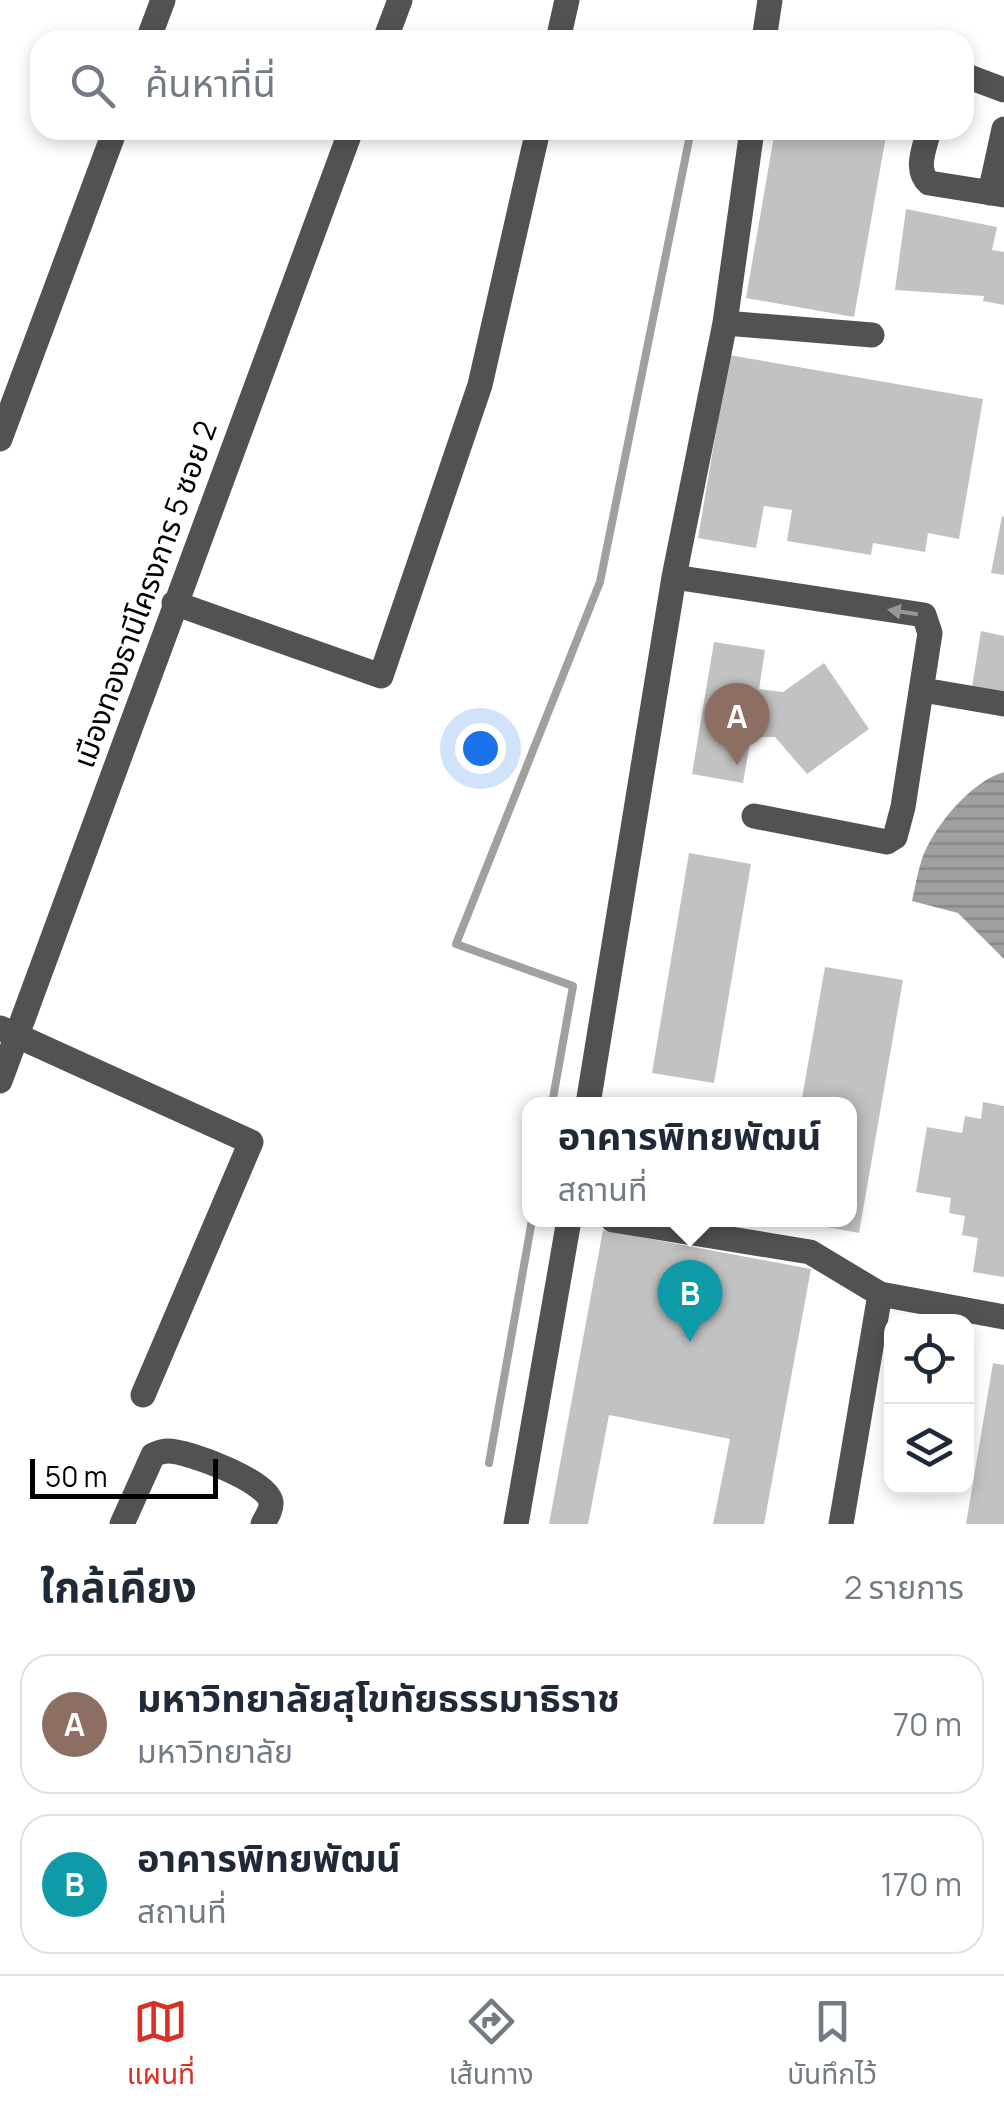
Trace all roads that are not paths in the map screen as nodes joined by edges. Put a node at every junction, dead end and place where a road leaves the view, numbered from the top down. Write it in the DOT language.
graph roads {
  1 [pos="163,0"];
  2 [pos="400,0"];
  3 [pos="567,0"];
  4 [pos="770,0"];
  5 [pos="152,30"];
  6 [pos="388,30"];
  7 [pos="560,30"];
  8 [pos="766,30"];
  9 [pos="974,79"];
  10 [pos="1004,90"];
  11 [pos="1004,130"];
  12 [pos="110,140"];
  13 [pos="347,140"];
  14 [pos="536,140"];
  15 [pos="751,140"];
  16 [pos="927,140"];
  17 [pos="997,194"];
  18 [pos="725,323"];
  19 [pos="872,336"];
  20 [pos="0,438"];
  21 [pos="674,577"];
  22 [pos="174,603"];
  23 [pos="923,690"];
  24 [pos="1004,704"];
  25 [pos="754,816"];
  26 [pos="9,1032"];
  27 [pos="0,1081"];
  28 [pos="589,1097"];
  29 [pos="568,1227"];
  30 [pos="655,1227"];
  31 [pos="880,1294"];
  32 [pos="1004,1317"];
  33 [pos="143,1396"];
  34 [pos="122,1524"];
  35 [pos="263,1524"];
  36 [pos="516,1524"];
  37 [pos="841,1524"];
  1 -- 5 [label="street"];
  2 -- 6 [label="street"];
  3 -- 7 [label="street"];
  4 -- 8 [label="street"];
  9 -- 10 [label="street"];
  11 -- 17 [label="street"];
  12 -- 20 [label="street"];
  13 -- 22 [label="street, เมืองทองธานีโครงการ 5 ซอย 2"];
  14 -- 22 [label="street"];
  15 -- 18 [label="street"];
  16 -- 17 [label="street"];
  18 -- 19 [label="street"];
  18 -- 21 [label="street"];
  23 -- 21 [label="street, one-way"];
  21 -- 28 [label="street"];
  22 -- 26 [label="street, เมืองทองธานีโครงการ 5 ซอย 2"];
  23 -- 24 [label="street"];
  23 -- 25 [label="street"];
  26 -- 27 [label="street, เมืองทองธานีโครงการ 5 ซอย 2"];
  26 -- 33 [label="street"];
  29 -- 36 [label="street"];
  30 -- 31 [label="street"];
  31 -- 32 [label="street"];
  31 -- 37 [label="street"];
  34 -- 35 [label="street"];
}
